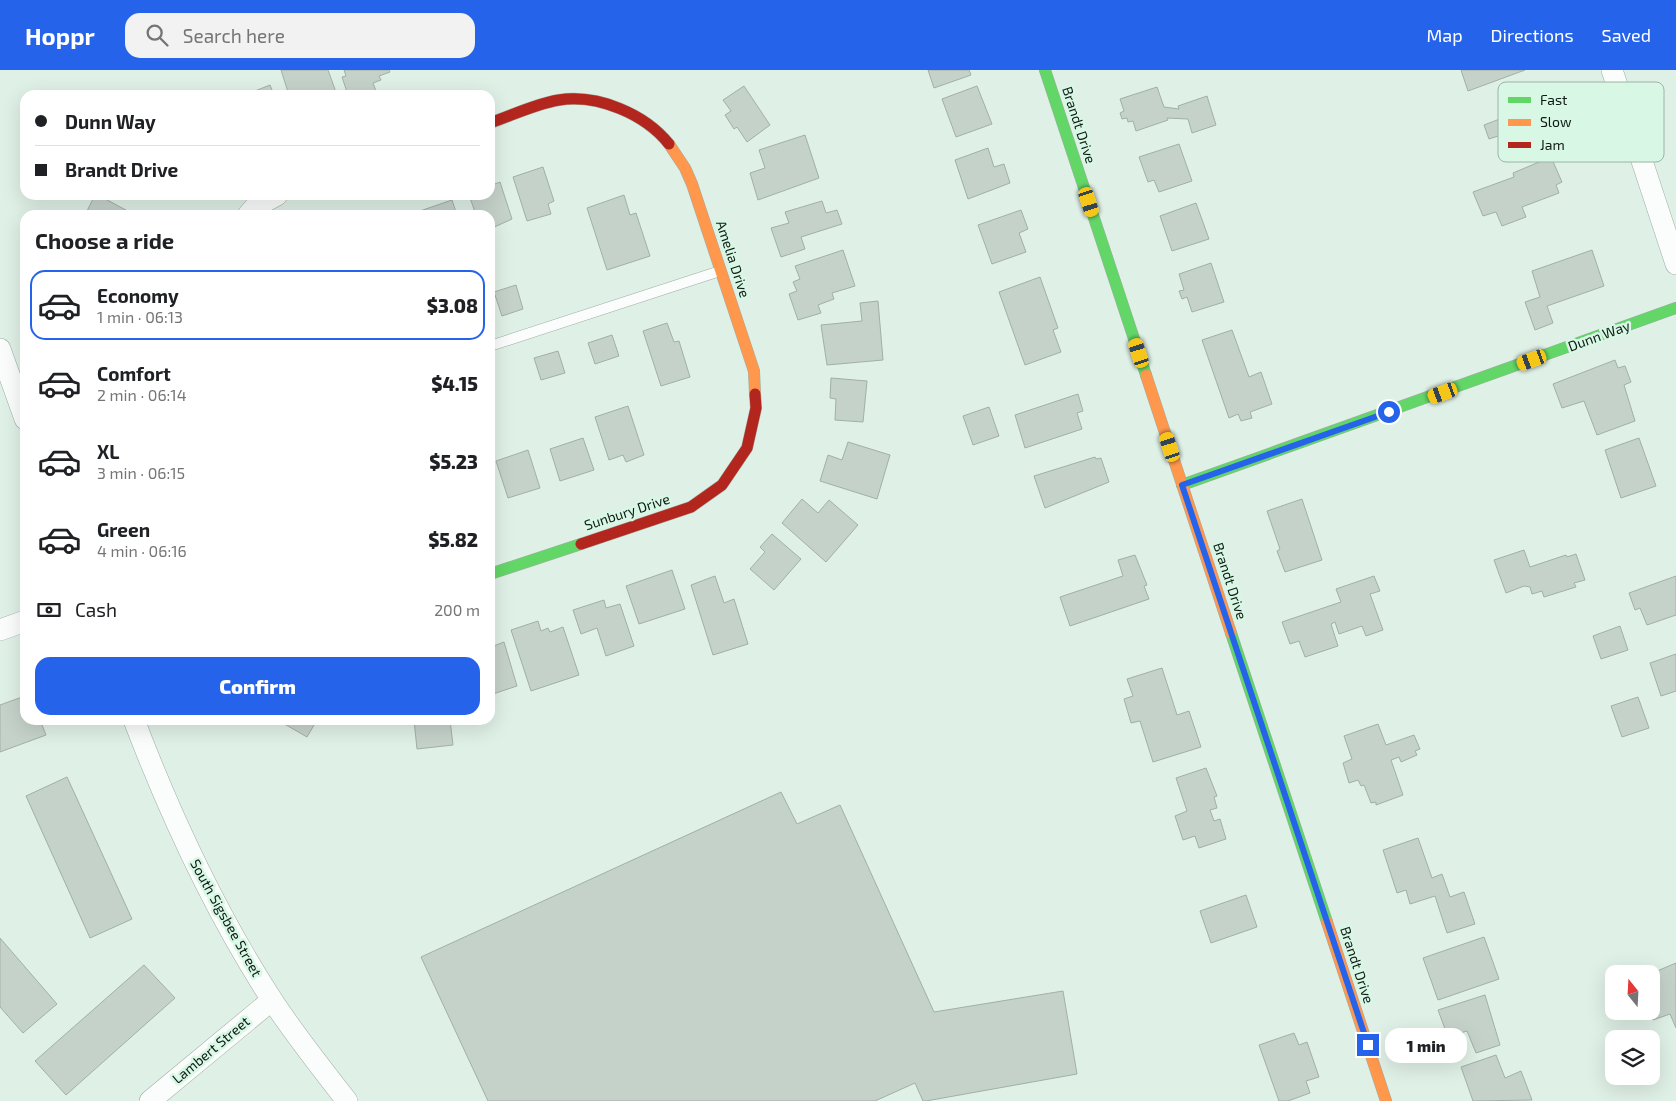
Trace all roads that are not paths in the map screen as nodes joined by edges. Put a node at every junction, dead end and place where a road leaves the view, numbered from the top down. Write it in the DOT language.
graph roads {
  1 [pos="1045,70"];
  2 [pos="1612,70"];
  3 [pos="1616,82"];
  4 [pos="495,121"];
  5 [pos="1642,162"];
  6 [pos="267,200"];
  7 [pos="252,210"];
  8 [pos="1676,264"];
  9 [pos="721,271"];
  10 [pos="1676,308"];
  11 [pos="495,344"];
  12 [pos="0,349"];
  13 [pos="20,405"];
  14 [pos="748,443"];
  15 [pos="1182,485"];
  16 [pos="495,572"];
  17 [pos="20,623"];
  18 [pos="0,630"];
  19 [pos="136,725"];
  20 [pos="272,1000"];
  21 [pos="150,1101"];
  22 [pos="347,1101"];
  23 [pos="1386,1101"];
  1 -- 15 [label="street, Brandt Drive"];
  2 -- 3 [label="street"];
  4 -- 9 [label="street, Amelia Drive"];
  5 -- 8 [label="street"];
  6 -- 7 [label="street"];
  9 -- 11 [label="lane"];
  9 -- 14 [label="street, Amelia Drive"];
  10 -- 15 [label="street, Dunn Way"];
  12 -- 13 [label="street"];
  14 -- 16 [label="street, Sunbury Drive"];
  15 -- 23 [label="street, Brandt Drive"];
  17 -- 18 [label="street"];
  19 -- 20 [label="street, South Sigsbee Street"];
  20 -- 21 [label="street, Lambert Street"];
  20 -- 22 [label="street, South Sigsbee Street"];
}
